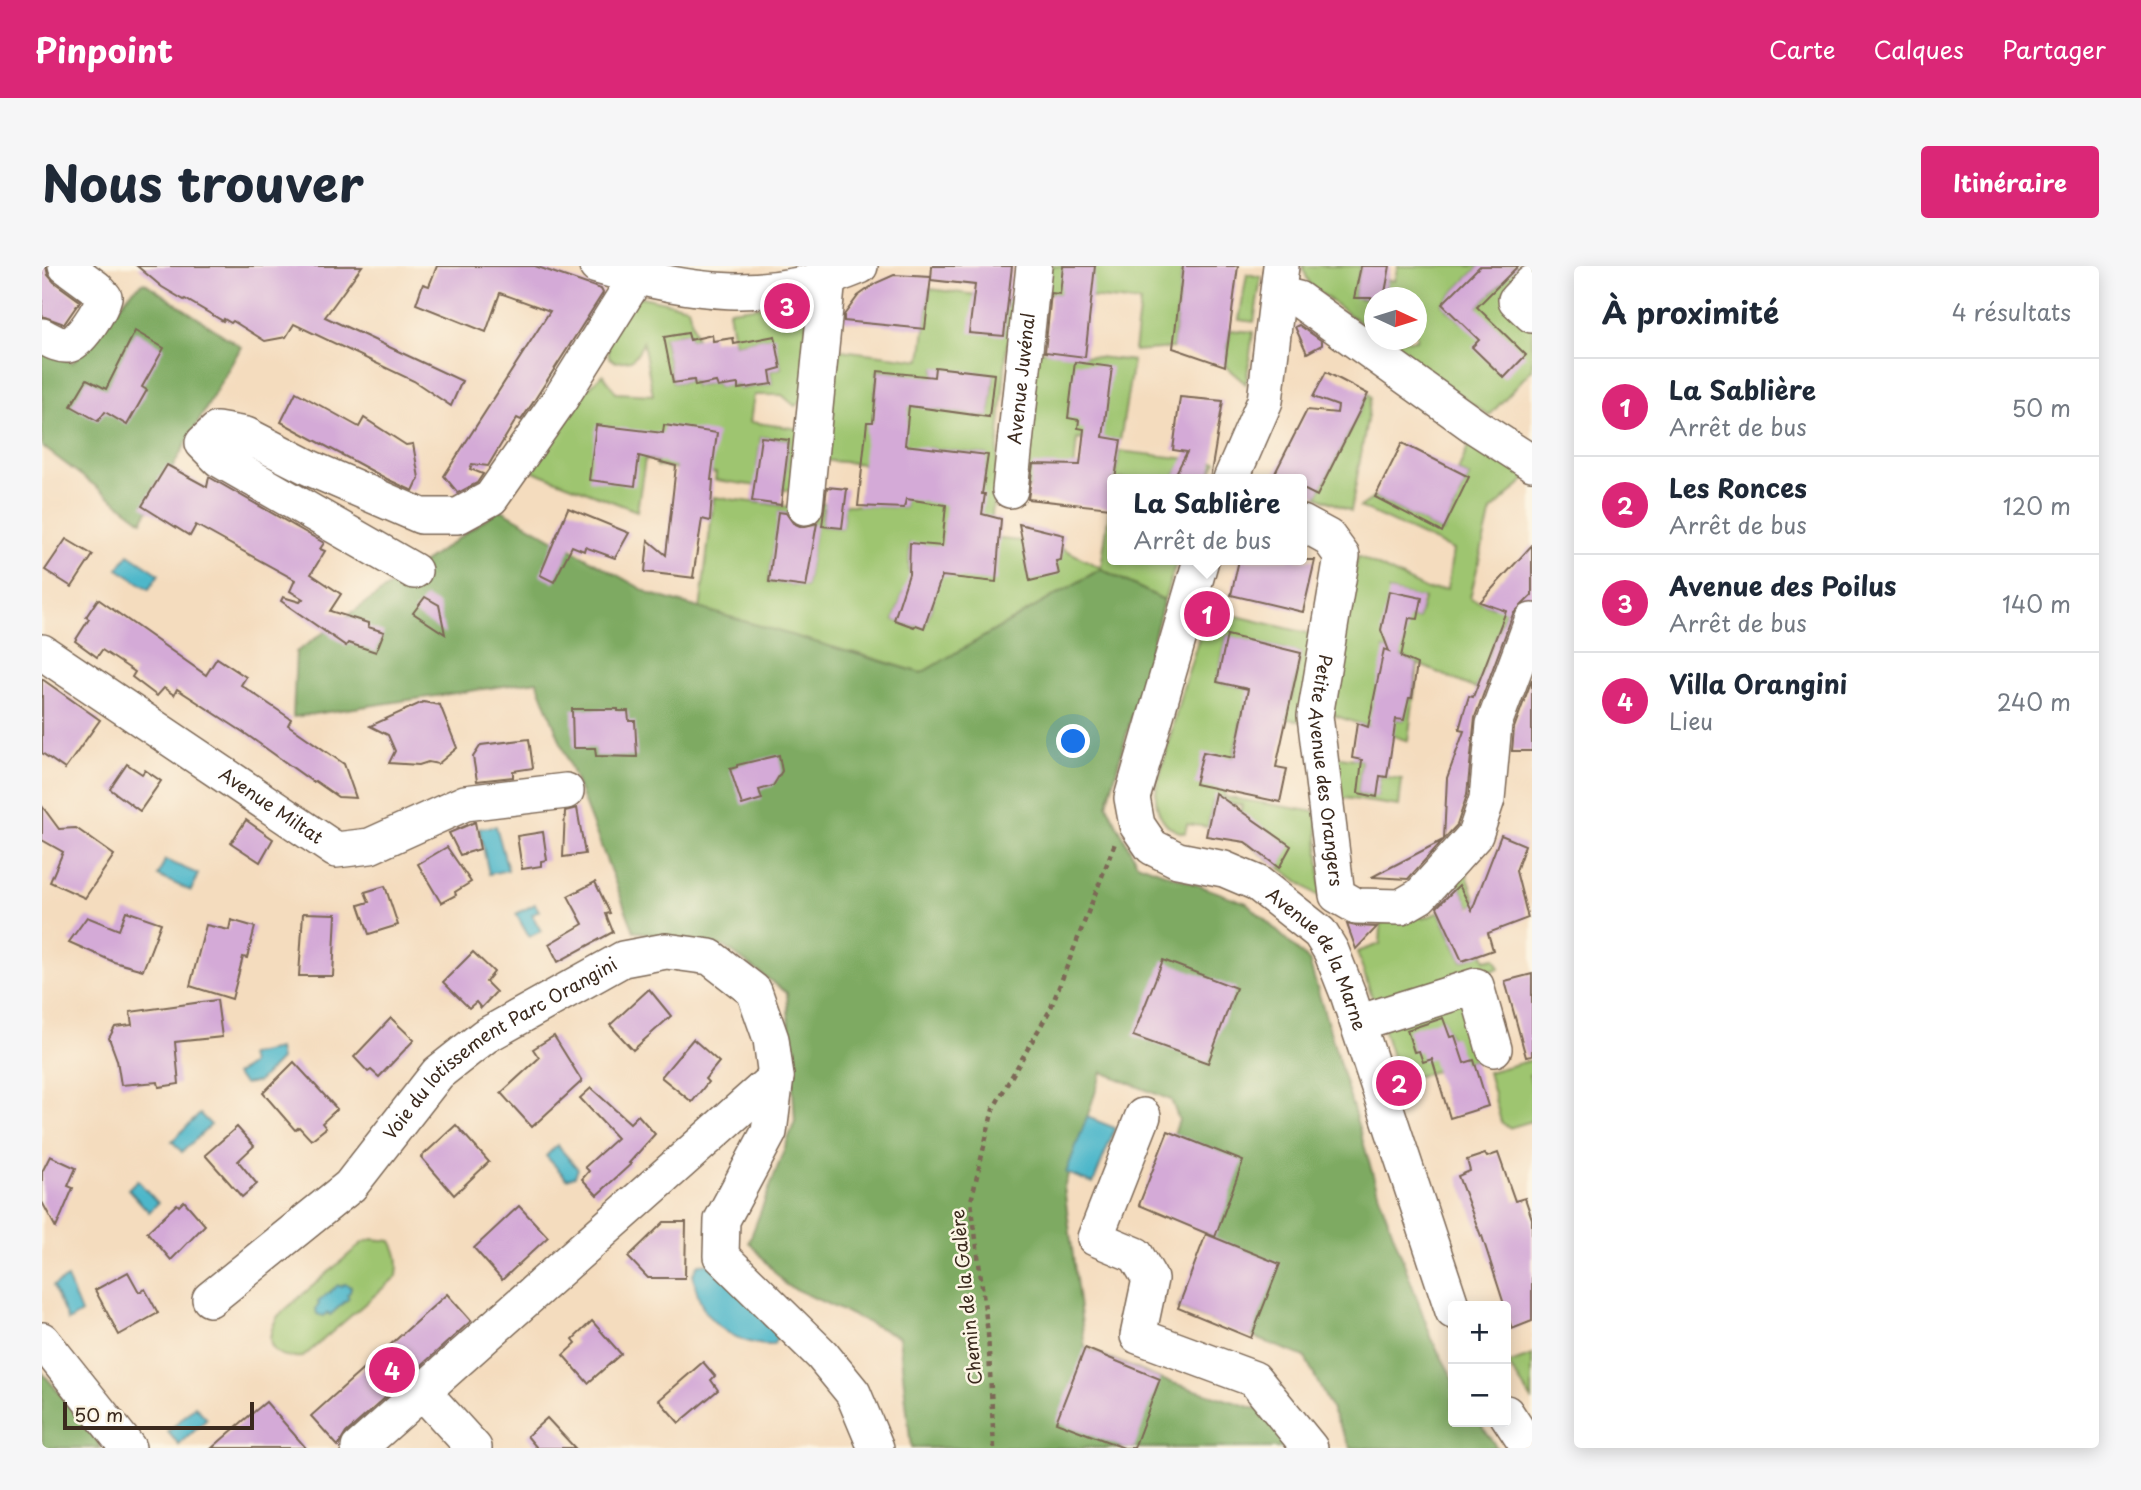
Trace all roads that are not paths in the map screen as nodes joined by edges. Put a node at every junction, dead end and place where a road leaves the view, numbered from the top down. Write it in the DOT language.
graph roads {
  1 [pos="66,266"];
  2 [pos="597,266"];
  3 [pos="1034,266"];
  4 [pos="844,271"];
  5 [pos="636,278"];
  6 [pos="1280,280"];
  7 [pos="1532,283"];
  8 [pos="1532,315"];
  9 [pos="42,336"];
  10 [pos="1532,463"];
  11 [pos="1233,474"];
  12 [pos="1010,490"];
  13 [pos="805,507"];
  14 [pos="1307,526"];
  15 [pos="1200,565"];
  16 [pos="414,571"];
  17 [pos="1532,621"];
  18 [pos="42,652"];
  19 [pos="566,791"];
  20 [pos="1358,1023"];
  21 [pos="1494,1049"];
  22 [pos="776,1077"];
  23 [pos="1143,1116"];
  24 [pos="210,1299"];
  25 [pos="1450,1301"];
  26 [pos="42,1340"];
  27 [pos="422,1391"];
  28 [pos="1511,1421"];
  29 [pos="128,1448"];
  30 [pos="359,1448"];
  31 [pos="474,1448"];
  32 [pos="876,1448"];
  33 [pos="1310,1448"];
  34 [pos="1529,1448"];
  1 -- 9 [label="street"];
  2 -- 5 [label="street"];
  3 -- 12 [label="street, Avenue Juvénal"];
  4 -- 5 [label="street"];
  4 -- 13 [label="street"];
  5 -- 16 [label="street"];
  6 -- 10 [label="street"];
  6 -- 11 [label="street"];
  7 -- 8 [label="street"];
  14 -- 17 [label="street, Petite Avenue des Orangers"];
  15 -- 20 [label="street, Avenue de la Marne"];
  18 -- 19 [label="street, Avenue Miltat"];
  20 -- 21 [label="street"];
  20 -- 25 [label="street, Avenue de la Marne"];
  22 -- 24 [label="street, Voie du lotissement Parc Orangini"];
  22 -- 27 [label="street"];
  22 -- 32 [label="street, Voie du lotissement Parc Orangini"];
  23 -- 33 [label="street"];
  26 -- 29 [label="street"];
  27 -- 30 [label="street"];
  27 -- 31 [label="street"];
  28 -- 34 [label="street"];
}
